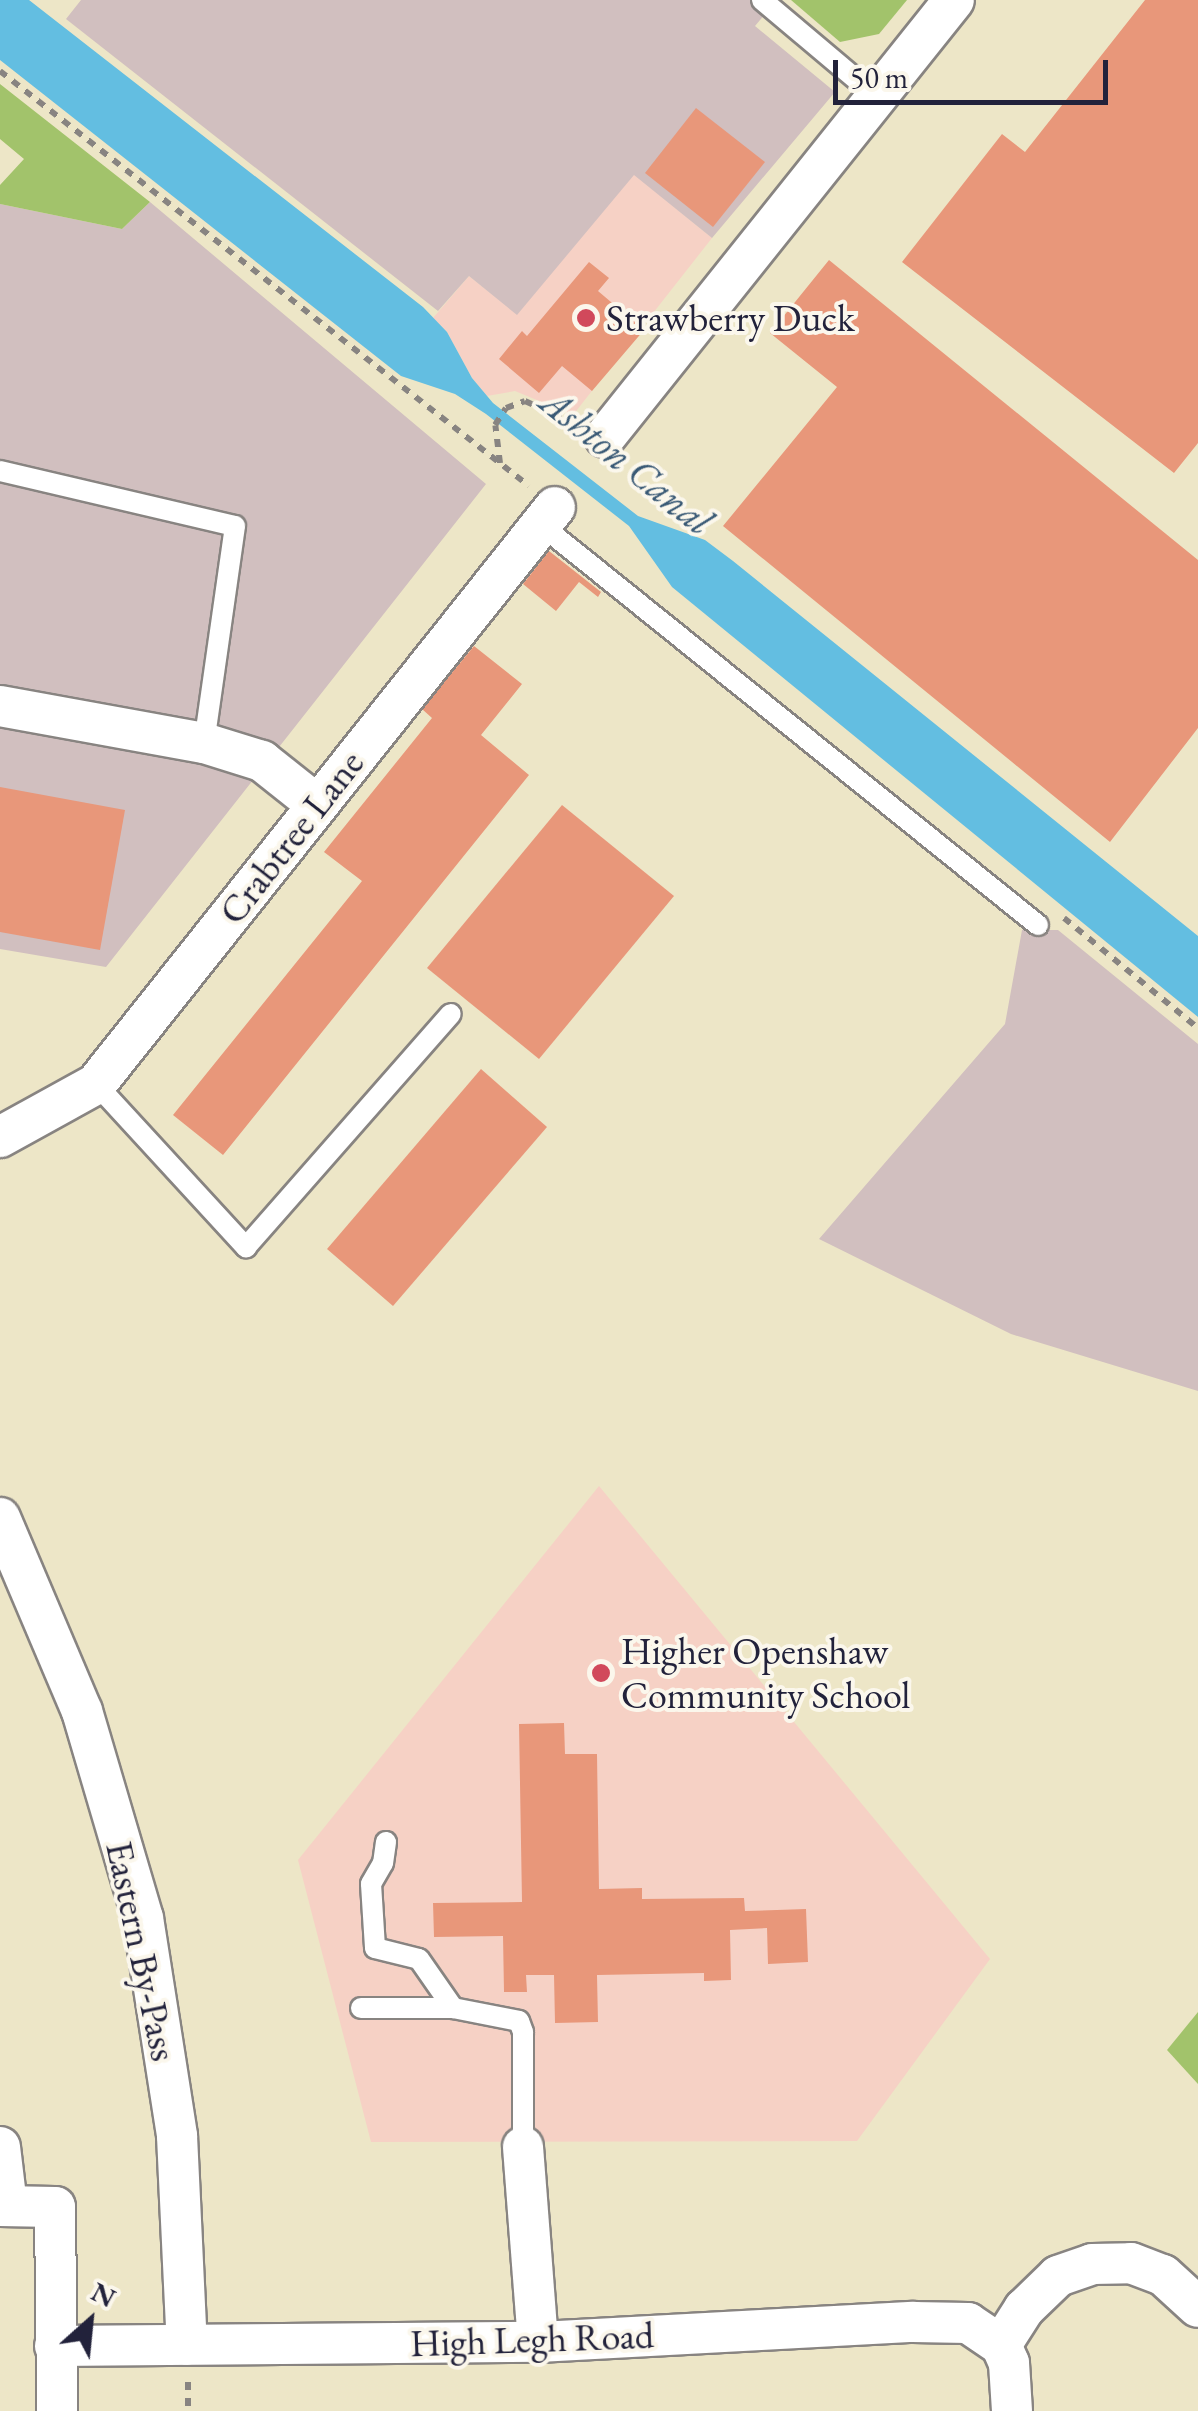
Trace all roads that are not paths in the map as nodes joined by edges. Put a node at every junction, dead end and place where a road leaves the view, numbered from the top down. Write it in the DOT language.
graph roads {
  1 [pos="762,0"];
  2 [pos="954,0"];
  3 [pos="877,97"];
  4 [pos="604,437"];
  5 [pos="0,471"];
  6 [pos="548,516"];
  7 [pos="0,706"];
  8 [pos="204,743"];
  9 [pos="316,804"];
  10 [pos="1038,924"];
  11 [pos="452,1014"];
  12 [pos="96,1084"];
  13 [pos="0,1137"];
  14 [pos="0,1518"];
  15 [pos="386,1842"];
  16 [pos="361,2008"];
  17 [pos="454,2008"];
  18 [pos="523,2147"];
  19 [pos="0,2148"];
  20 [pos="3,2206"];
  21 [pos="1198,2307"];
  22 [pos="538,2342"];
  23 [pos="1001,2344"];
  24 [pos="188,2345"];
  25 [pos="55,2346"];
  26 [pos="57,2411"];
  27 [pos="1012,2411"];
  1 -- 3 [label="lane"];
  2 -- 3 [label="street"];
  3 -- 4 [label="street"];
  5 -- 8 [label="lane"];
  6 -- 9 [label="street, Crabtree Lane"];
  6 -- 10 [label="lane"];
  7 -- 8 [label="street"];
  8 -- 9 [label="street"];
  9 -- 12 [label="street, Crabtree Lane"];
  11 -- 12 [label="lane"];
  12 -- 13 [label="street, Crabtree Lane"];
  14 -- 24 [label="street, Eastern By-Pass"];
  15 -- 17 [label="lane"];
  16 -- 17 [label="lane"];
  17 -- 18 [label="lane"];
  18 -- 22 [label="street"];
  19 -- 20 [label="street"];
  20 -- 25 [label="street"];
  21 -- 23 [label="street"];
  22 -- 23 [label="street, High Legh Road"];
  22 -- 24 [label="street, High Legh Road"];
  23 -- 27 [label="street"];
  24 -- 25 [label="street, High Legh Road"];
  25 -- 26 [label="street"];
}
